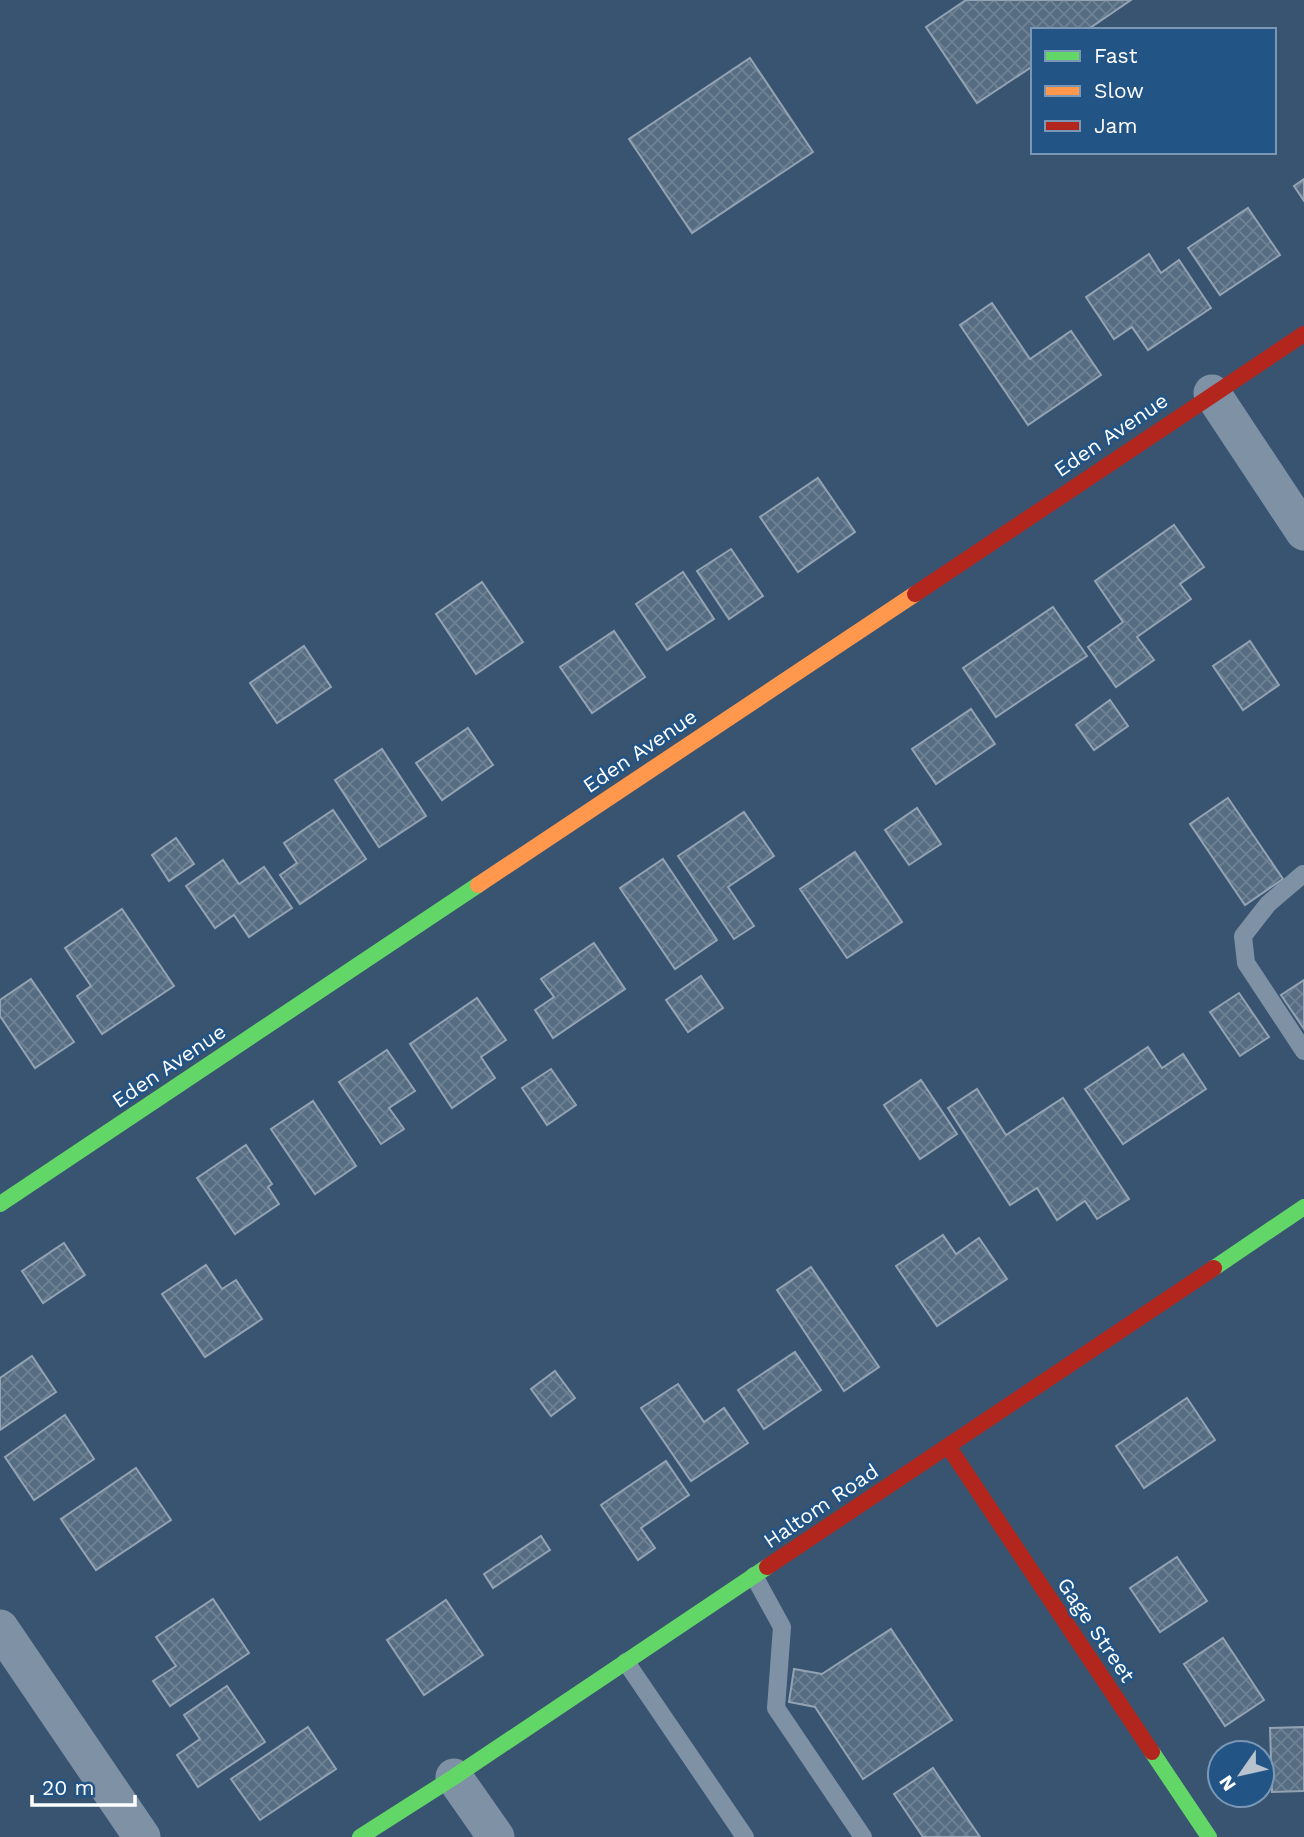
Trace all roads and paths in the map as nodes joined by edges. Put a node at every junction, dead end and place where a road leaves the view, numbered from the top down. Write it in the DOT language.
graph roads {
  1 [pos="1304,334"];
  2 [pos="1212,393"];
  3 [pos="1304,532"];
  4 [pos="1303,874"];
  5 [pos="1304,1051"];
  6 [pos="0,1204"];
  7 [pos="1304,1207"];
  8 [pos="948,1447"];
  9 [pos="754,1576"];
  10 [pos="0,1628"];
  11 [pos="626,1662"];
  12 [pos="454,1777"];
  13 [pos="142,1837"];
  14 [pos="360,1837"];
  15 [pos="496,1837"];
  16 [pos="745,1837"];
  17 [pos="863,1837"];
  18 [pos="1209,1837"];
  1 -- 2 [label="street, Eden Avenue"];
  2 -- 3 [label="street"];
  2 -- 6 [label="street, Eden Avenue"];
  4 -- 5 [label="lane"];
  7 -- 8 [label="street, Haltom Road"];
  8 -- 9 [label="street, Haltom Road"];
  8 -- 18 [label="street, Gage Street"];
  9 -- 11 [label="street, Haltom Road"];
  9 -- 17 [label="lane"];
  10 -- 13 [label="street"];
  11 -- 12 [label="street, Haltom Road"];
  11 -- 16 [label="lane"];
  12 -- 14 [label="street, Haltom Road"];
  12 -- 15 [label="street"];
}
